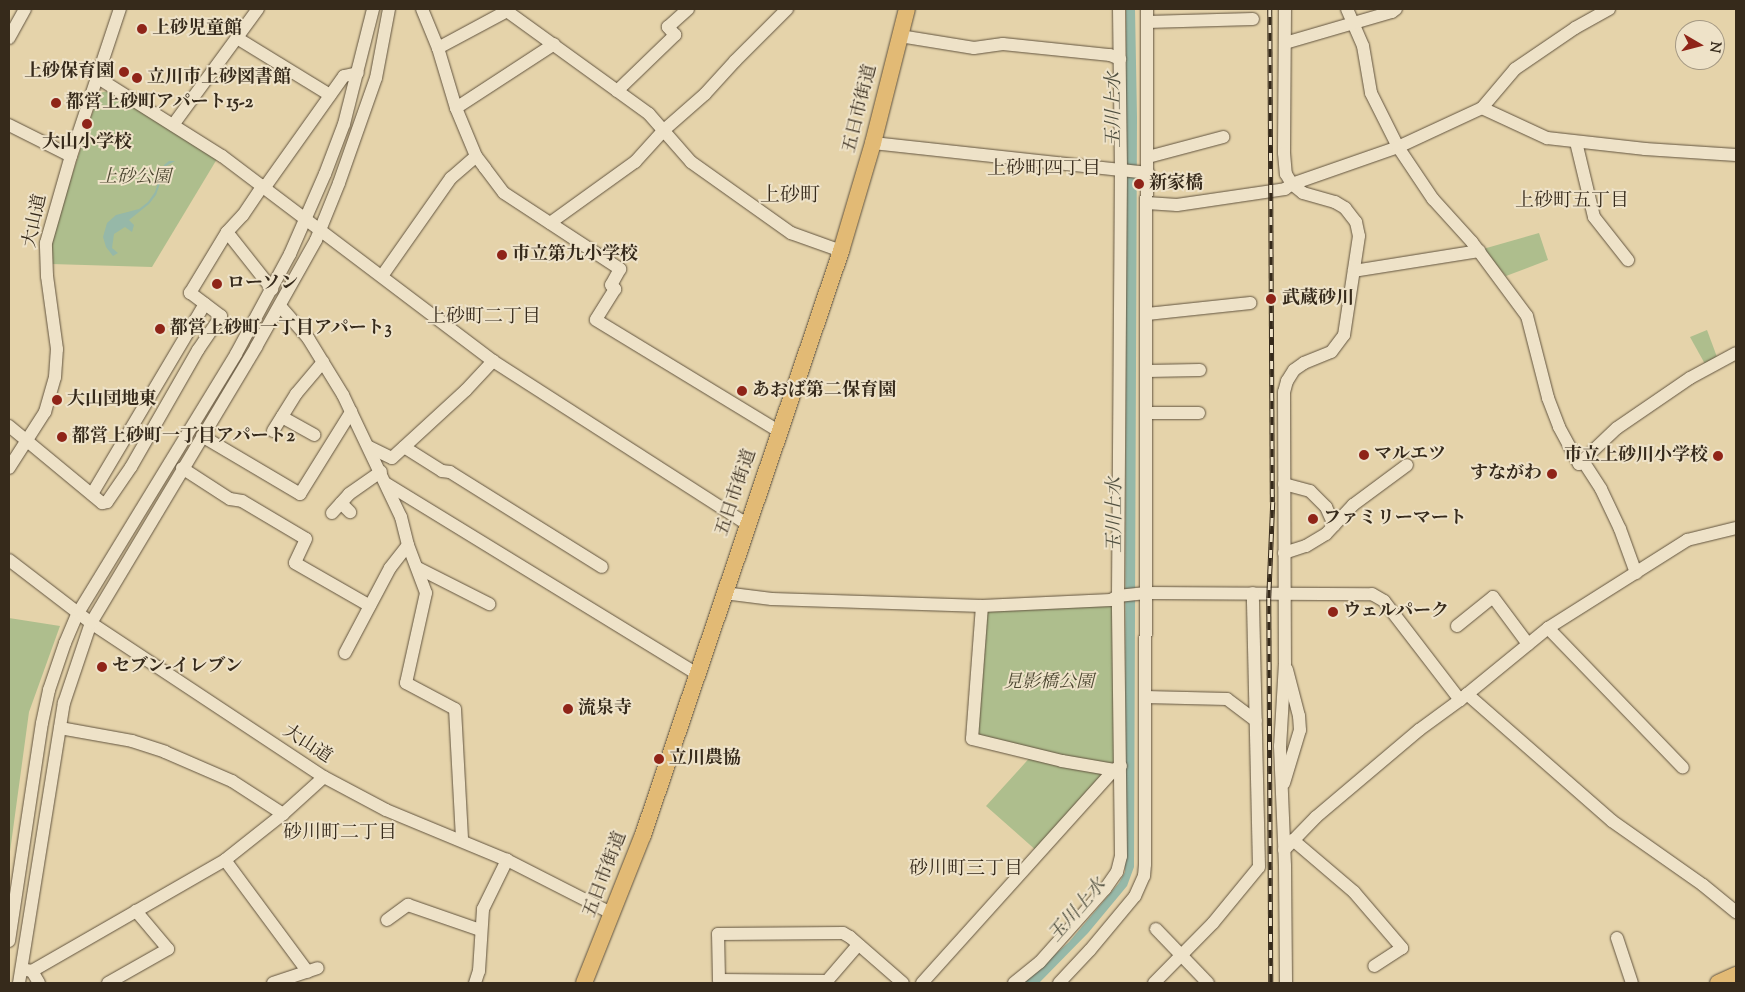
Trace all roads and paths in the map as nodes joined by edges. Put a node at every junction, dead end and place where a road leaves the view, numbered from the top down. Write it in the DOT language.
graph roads {
  1 [pos="25,9"];
  2 [pos="117,9"];
  3 [pos="258,9"];
  4 [pos="372,9"];
  5 [pos="389,9"];
  6 [pos="422,9"];
  7 [pos="688,9"];
  8 [pos="787,9"];
  9 [pos="907,9"];
  10 [pos="1119,9"];
  11 [pos="1147,9"];
  12 [pos="1285,9"];
  13 [pos="1347,9"];
  14 [pos="1396,9"];
  15 [pos="1609,9"];
  16 [pos="506,10"];
  17 [pos="1253,20"];
  18 [pos="1147,22"];
  19 [pos="1354,24"];
  20 [pos="10,32"];
  21 [pos="900,36"];
  22 [pos="237,38"];
  23 [pos="1285,43"];
  24 [pos="554,44"];
  25 [pos="438,48"];
  26 [pos="1120,58"];
  27 [pos="358,73"];
  28 [pos="98,78"];
  29 [pos="617,91"];
  30 [pos="330,95"];
  31 [pos="456,108"];
  32 [pos="1482,108"];
  33 [pos="9,124"];
  34 [pos="173,125"];
  35 [pos="664,130"];
  36 [pos="1223,137"];
  37 [pos="1576,142"];
  38 [pos="873,143"];
  39 [pos="1398,147"];
  40 [pos="1736,154"];
  41 [pos="71,156"];
  42 [pos="476,156"];
  43 [pos="1148,157"];
  44 [pos="1124,172"];
  45 [pos="1145,173"];
  46 [pos="1292,184"];
  47 [pos="264,186"];
  48 [pos="1148,203"];
  49 [pos="306,219"];
  50 [pos="550,224"];
  51 [pos="321,229"];
  52 [pos="226,232"];
  53 [pos="841,251"];
  54 [pos="1479,251"];
  55 [pos="1628,260"];
  56 [pos="1354,271"];
  57 [pos="382,276"];
  58 [pos="272,290"];
  59 [pos="1250,303"];
  60 [pos="205,304"];
  61 [pos="280,306"];
  62 [pos="1147,314"];
  63 [pos="1736,353"];
  64 [pos="323,362"];
  65 [pos="493,362"];
  66 [pos="1200,370"];
  67 [pos="1147,371"];
  68 [pos="351,412"];
  69 [pos="1147,413"];
  70 [pos="1199,413"];
  71 [pos="282,417"];
  72 [pos="9,426"];
  73 [pos="273,431"];
  74 [pos="780,432"];
  75 [pos="314,435"];
  76 [pos="202,436"];
  77 [pos="27,442"];
  78 [pos="369,447"];
  79 [pos="404,447"];
  80 [pos="1583,461"];
  81 [pos="1407,466"];
  82 [pos="9,468"];
  83 [pos="182,468"];
  84 [pos="381,472"];
  85 [pos="387,484"];
  86 [pos="1284,484"];
  87 [pos="92,494"];
  88 [pos="341,509"];
  89 [pos="748,525"];
  90 [pos="1334,525"];
  91 [pos="1736,528"];
  92 [pos="408,544"];
  93 [pos="1284,553"];
  94 [pos="9,560"];
  95 [pos="602,567"];
  96 [pos="418,568"];
  97 [pos="1636,573"];
  98 [pos="724,593"];
  99 [pos="1253,593"];
  100 [pos="1284,593"];
  101 [pos="1144,594"];
  102 [pos="1121,595"];
  103 [pos="490,604"];
  104 [pos="370,606"];
  105 [pos="982,606"];
  106 [pos="78,614"];
  107 [pos="91,623"];
  108 [pos="1457,627"];
  109 [pos="1548,628"];
  110 [pos="1528,644"];
  111 [pos="345,653"];
  112 [pos="1285,663"];
  113 [pos="697,674"];
  114 [pos="1145,697"];
  115 [pos="1464,697"];
  116 [pos="1256,721"];
  117 [pos="60,728"];
  118 [pos="1118,768"];
  119 [pos="1683,768"];
  120 [pos="324,777"];
  121 [pos="1283,786"];
  122 [pos="283,814"];
  123 [pos="462,840"];
  124 [pos="1289,845"];
  125 [pos="225,860"];
  126 [pos="507,860"];
  127 [pos="16,898"];
  128 [pos="32,901"];
  129 [pos="136,911"];
  130 [pos="1736,912"];
  131 [pos="613,914"];
  132 [pos="386,920"];
  133 [pos="1156,929"];
  134 [pos="480,930"];
  135 [pos="1617,938"];
  136 [pos="9,941"];
  137 [pos="858,945"];
  138 [pos="1181,956"];
  139 [pos="1374,966"];
  140 [pos="26,970"];
  141 [pos="1736,976"];
  142 [pos="287,981"];
  143 [pos="19,983"];
  144 [pos="39,983"];
  145 [pos="108,983"];
  146 [pos="273,983"];
  147 [pos="475,983"];
  148 [pos="584,983"];
  149 [pos="903,983"];
  150 [pos="922,983"];
  151 [pos="1014,983"];
  152 [pos="1058,983"];
  153 [pos="1154,983"];
  154 [pos="1208,983"];
  155 [pos="1286,983"];
  156 [pos="1632,983"];
  157 [pos="1718,983"];
  1 -- 20 [label="street"];
  2 -- 28 [label="street, 大山道"];
  3 -- 22 [label="street"];
  4 -- 27 [label="street"];
  5 -- 51 [label="street"];
  6 -- 25 [label="street"];
  7 -- 29 [label="street"];
  8 -- 35 [label="street"];
  9 -- 21 [label="main road, 五日市街道"];
  10 -- 26 [label="street"];
  11 -- 18 [label="street"];
  12 -- 23 [label="street"];
  13 -- 19 [label="street"];
  14 -- 19 [label="street"];
  15 -- 32 [label="street"];
  16 -- 24 [label="street"];
  16 -- 25 [label="street"];
  17 -- 18 [label="street"];
  18 -- 43 [label="street"];
  19 -- 23 [label="street"];
  19 -- 39 [label="street"];
  21 -- 26 [label="street"];
  21 -- 38 [label="main road, 五日市街道"];
  22 -- 30 [label="street"];
  22 -- 34 [label="street"];
  23 -- 46 [label="street"];
  24 -- 29 [label="street"];
  24 -- 31 [label="street"];
  25 -- 31 [label="street"];
  26 -- 44 [label="street"];
  27 -- 30 [label="street"];
  27 -- 49 [label="street"];
  28 -- 34 [label="street"];
  28 -- 41 [label="street, 大山道"];
  29 -- 35 [label="street"];
  30 -- 47 [label="street"];
  31 -- 42 [label="street"];
  32 -- 37 [label="street"];
  32 -- 39 [label="street"];
  33 -- 41 [label="street"];
  34 -- 47 [label="street"];
  35 -- 50 [label="street"];
  35 -- 53 [label="street"];
  36 -- 43 [label="street"];
  37 -- 40 [label="street"];
  37 -- 55 [label="street"];
  38 -- 44 [label="street"];
  38 -- 53 [label="main road, 五日市街道"];
  39 -- 46 [label="street"];
  39 -- 54 [label="street"];
  41 -- 77 [label="street, 大山道"];
  42 -- 50 [label="street"];
  42 -- 57 [label="street"];
  43 -- 45 [label="street"];
  44 -- 45 [label="street"];
  44 -- 102 [label="street"];
  45 -- 48 [label="street"];
  46 -- 48 [label="street"];
  46 -- 56 [label="street"];
  47 -- 49 [label="street"];
  47 -- 52 [label="street"];
  48 -- 62 [label="street"];
  49 -- 51 [label="street"];
  49 -- 58 [label="street"];
  50 -- 74 [label="street"];
  51 -- 57 [label="street"];
  51 -- 61 [label="street"];
  52 -- 58 [label="street"];
  52 -- 60 [label="street"];
  53 -- 74 [label="main road, 五日市街道"];
  54 -- 56 [label="street"];
  54 -- 80 [label="street"];
  56 -- 86 [label="street"];
  57 -- 65 [label="street"];
  58 -- 106 [label="street"];
  59 -- 62 [label="street"];
  60 -- 87 [label="street"];
  60 -- 87 [label="street"];
  61 -- 64 [label="street"];
  61 -- 76 [label="street"];
  62 -- 67 [label="street"];
  63 -- 80 [label="street"];
  64 -- 68 [label="street"];
  64 -- 71 [label="street"];
  65 -- 79 [label="street"];
  65 -- 89 [label="street"];
  66 -- 67 [label="street"];
  67 -- 69 [label="street"];
  68 -- 76 [label="street"];
  68 -- 78 [label="street"];
  69 -- 70 [label="street"];
  69 -- 101 [label="street"];
  71 -- 73 [label="street"];
  71 -- 75 [label="street"];
  72 -- 77 [label="street"];
  74 -- 89 [label="main road, 五日市街道"];
  76 -- 83 [label="street"];
  77 -- 82 [label="street, 大山道"];
  77 -- 87 [label="street"];
  78 -- 79 [label="street"];
  78 -- 84 [label="street"];
  79 -- 95 [label="street"];
  80 -- 97 [label="street"];
  81 -- 90 [label="street"];
  83 -- 104 [label="street"];
  83 -- 107 [label="street"];
  84 -- 85 [label="street"];
  84 -- 88 [label="street"];
  85 -- 92 [label="street"];
  85 -- 113 [label="street"];
  86 -- 90 [label="street"];
  86 -- 93 [label="street"];
  89 -- 98 [label="main road, 五日市街道"];
  90 -- 93 [label="street"];
  91 -- 97 [label="street"];
  92 -- 96 [label="street"];
  92 -- 104 [label="street"];
  93 -- 100 [label="street"];
  94 -- 106 [label="street, 大山道"];
  96 -- 103 [label="street"];
  96 -- 123 [label="street"];
  97 -- 109 [label="street"];
  98 -- 105 [label="street"];
  98 -- 113 [label="main road, 五日市街道"];
  99 -- 100 [label="street"];
  99 -- 101 [label="street"];
  99 -- 116 [label="street"];
  100 -- 112 [label="street"];
  100 -- 115 [label="street"];
  101 -- 102 [label="street"];
  101 -- 114 [label="street"];
  102 -- 105 [label="street"];
  102 -- 118 [label="street"];
  104 -- 111 [label="street"];
  105 -- 118 [label="street"];
  106 -- 107 [label="street, 大山道"];
  106 -- 127 [label="street"];
  107 -- 117 [label="street"];
  107 -- 120 [label="street, 大山道"];
  108 -- 110 [label="street"];
  109 -- 110 [label="street"];
  109 -- 119 [label="street"];
  110 -- 115 [label="street"];
  112 -- 121 [label="street"];
  112 -- 121 [label="street"];
  113 -- 131 [label="main road, 五日市街道"];
  114 -- 116 [label="street"];
  114 -- 152 [label="street"];
  115 -- 124 [label="street"];
  115 -- 130 [label="street"];
  116 -- 138 [label="street"];
  117 -- 122 [label="street"];
  117 -- 128 [label="street"];
  118 -- 150 [label="street"];
  118 -- 151 [label="street"];
  120 -- 122 [label="street"];
  120 -- 123 [label="street, 大山道"];
  121 -- 124 [label="street"];
  122 -- 125 [label="street"];
  123 -- 126 [label="street, 大山道"];
  124 -- 139 [label="street"];
  124 -- 155 [label="street"];
  125 -- 129 [label="street"];
  125 -- 142 [label="street"];
  126 -- 131 [label="street, 大山道"];
  126 -- 134 [label="street"];
  127 -- 128 [label="street"];
  127 -- 136 [label="street"];
  128 -- 140 [label="street"];
  129 -- 140 [label="street"];
  129 -- 145 [label="street"];
  131 -- 148 [label="main road, 五日市街道"];
  132 -- 134 [label="street"];
  133 -- 138 [label="street"];
  134 -- 147 [label="street"];
  135 -- 156 [label="street"];
  137 -- 137 [label="street"];
  137 -- 149 [label="street"];
  138 -- 153 [label="street"];
  138 -- 154 [label="street"];
  140 -- 143 [label="street"];
  140 -- 144 [label="street"];
  141 -- 157 [label="main road"];
  142 -- 146 [label="street"];
}
